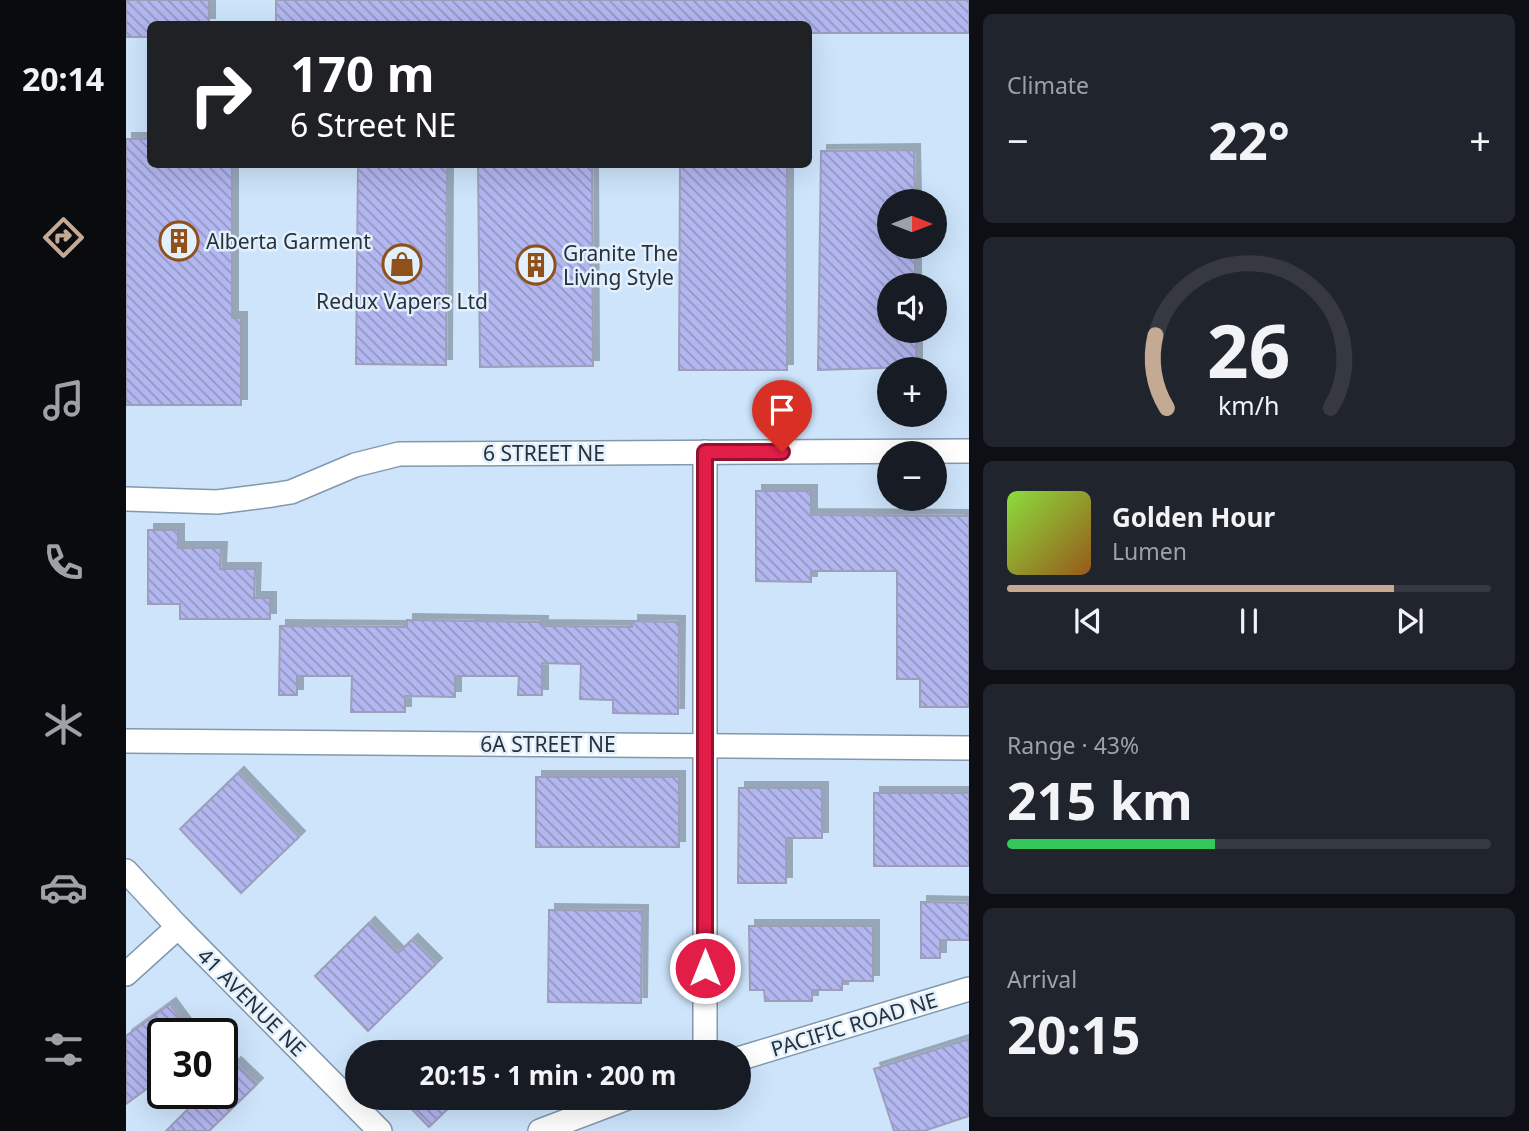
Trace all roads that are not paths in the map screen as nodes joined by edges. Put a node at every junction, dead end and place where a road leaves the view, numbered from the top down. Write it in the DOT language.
graph roads {
  1 [pos="969,451"];
  2 [pos="705,452"];
  3 [pos="126,499"];
  4 [pos="126,741"];
  5 [pos="706,745"];
  6 [pos="969,748"];
  7 [pos="126,871"];
  8 [pos="178,927"];
  9 [pos="126,974"];
  10 [pos="969,989"];
  11 [pos="705,1040"];
  12 [pos="751,1055"];
  13 [pos="596,1110"];
  14 [pos="380,1131"];
  15 [pos="540,1131"];
  1 -- 2 [label="street, 6 STREET NE"];
  2 -- 3 [label="street, 6 STREET NE"];
  2 -- 5 [label="street"];
  4 -- 5 [label="street, 6A STREET NE"];
  5 -- 6 [label="street, 6A STREET NE"];
  5 -- 11 [label="street"];
  7 -- 8 [label="street, 41 AVENUE NE"];
  8 -- 9 [label="street"];
  8 -- 14 [label="street, 41 AVENUE NE"];
  10 -- 12 [label="street, PACIFIC ROAD NE"];
  13 -- 15 [label="street"];
}
